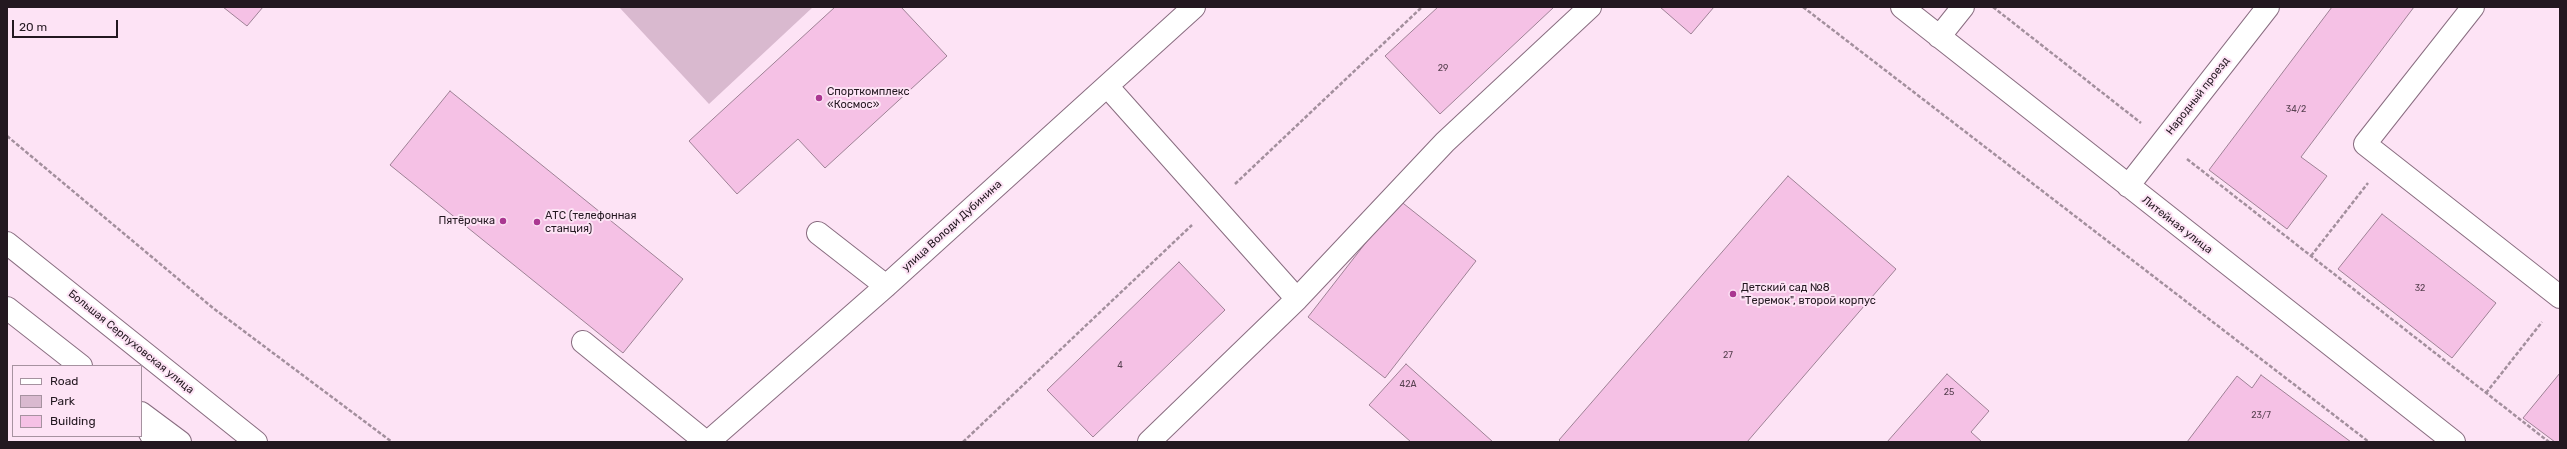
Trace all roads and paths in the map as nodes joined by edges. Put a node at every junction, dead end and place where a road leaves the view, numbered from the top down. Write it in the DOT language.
graph roads {
  1 [pos="1194,7"];
  2 [pos="1590,7"];
  3 [pos="1803,7"];
  4 [pos="1902,7"];
  5 [pos="1963,7"];
  6 [pos="1993,7"];
  7 [pos="2268,7"];
  8 [pos="2473,7"];
  9 [pos="1940,37"];
  10 [pos="1107,86"];
  11 [pos="7,136"];
  12 [pos="2163,140"];
  13 [pos="2385,160"];
  14 [pos="2128,186"];
  15 [pos="818,233"];
  16 [pos="7,243"];
  17 [pos="2311,256"];
  18 [pos="886,286"];
  19 [pos="2560,297"];
  20 [pos="1297,300"];
  21 [pos="7,308"];
  22 [pos="2545,318"];
  23 [pos="583,342"];
  24 [pos="80,365"];
  25 [pos="2486,393"];
  26 [pos="142,414"];
  27 [pos="142,419"];
  28 [pos="155,442"];
  29 [pos="180,442"];
  30 [pos="256,442"];
  31 [pos="392,442"];
  32 [pos="707,442"];
  33 [pos="1149,442"];
  34 [pos="2369,442"];
  35 [pos="2454,442"];
  36 [pos="2549,442"];
  1 -- 10 [label="street, улица Володи Дубинина"];
  2 -- 20 [label="street"];
  3 -- 34 [label="path"];
  4 -- 9 [label="street, Литейная улица"];
  5 -- 9 [label="street"];
  6 -- 12 [label="path"];
  7 -- 12 [label="street, Народный проезд"];
  8 -- 13 [label="street"];
  9 -- 14 [label="street, Литейная улица"];
  10 -- 18 [label="street, улица Володи Дубинина"];
  10 -- 20 [label="street"];
  11 -- 31 [label="path"];
  12 -- 14 [label="street, Народный проезд"];
  12 -- 17 [label="path"];
  13 -- 17 [label="path"];
  13 -- 19 [label="street"];
  14 -- 35 [label="street, Литейная улица"];
  15 -- 18 [label="street"];
  16 -- 30 [label="street, Большая Серпуховская улица"];
  17 -- 25 [label="path"];
  18 -- 32 [label="street, улица Володи Дубинина"];
  20 -- 33 [label="street"];
  21 -- 24 [label="street"];
  22 -- 25 [label="path"];
  23 -- 32 [label="street"];
  25 -- 36 [label="path"];
  26 -- 29 [label="street"];
  27 -- 28 [label="street"];
}
